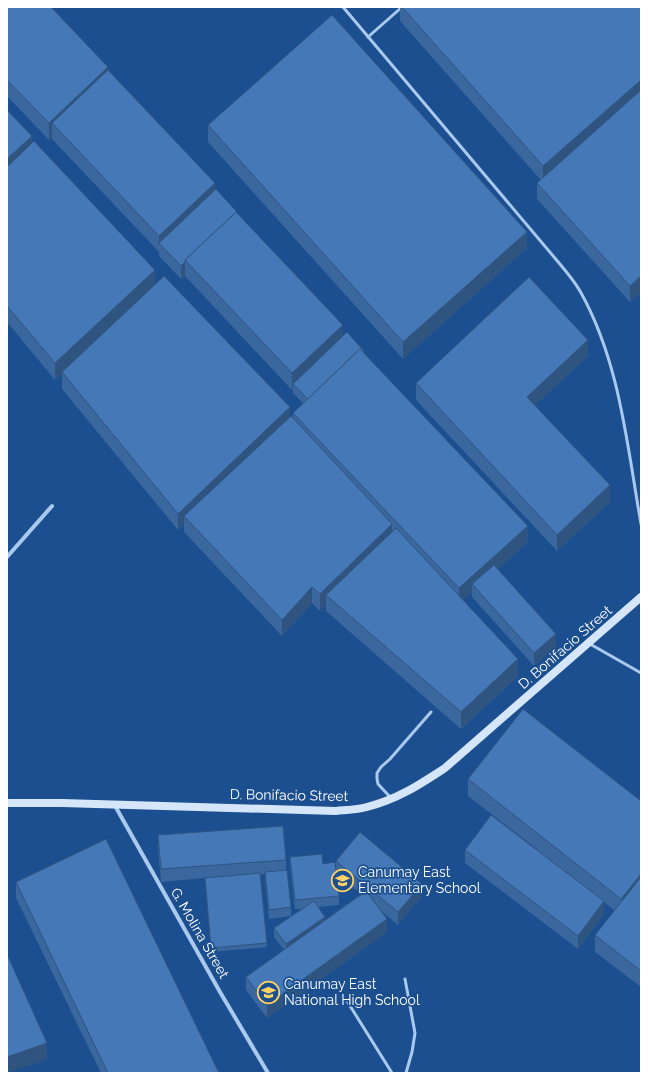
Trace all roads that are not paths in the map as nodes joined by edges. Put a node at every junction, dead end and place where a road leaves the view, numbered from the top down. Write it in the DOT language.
graph roads {
  1 [pos="343,7"];
  2 [pos="402,7"];
  3 [pos="368,37"];
  4 [pos="52,506"];
  5 [pos="641,524"];
  6 [pos="7,557"];
  7 [pos="641,598"];
  8 [pos="589,643"];
  9 [pos="641,673"];
  10 [pos="431,712"];
  11 [pos="392,799"];
  12 [pos="7,803"];
  13 [pos="114,804"];
  14 [pos="405,979"];
  15 [pos="347,1001"];
  16 [pos="268,1073"];
  17 [pos="392,1073"];
  18 [pos="406,1073"];
  1 -- 3 [label="lane"];
  2 -- 3 [label="lane"];
  3 -- 5 [label="lane"];
  4 -- 6 [label="street"];
  7 -- 8 [label="main road, D. Bonifacio Street"];
  8 -- 9 [label="lane"];
  8 -- 11 [label="main road, D. Bonifacio Street"];
  10 -- 11 [label="lane"];
  11 -- 13 [label="main road, D. Bonifacio Street"];
  12 -- 13 [label="main road, D. Bonifacio Street"];
  13 -- 16 [label="street, G. Molina Street"];
  14 -- 18 [label="lane"];
  15 -- 17 [label="lane"];
}
